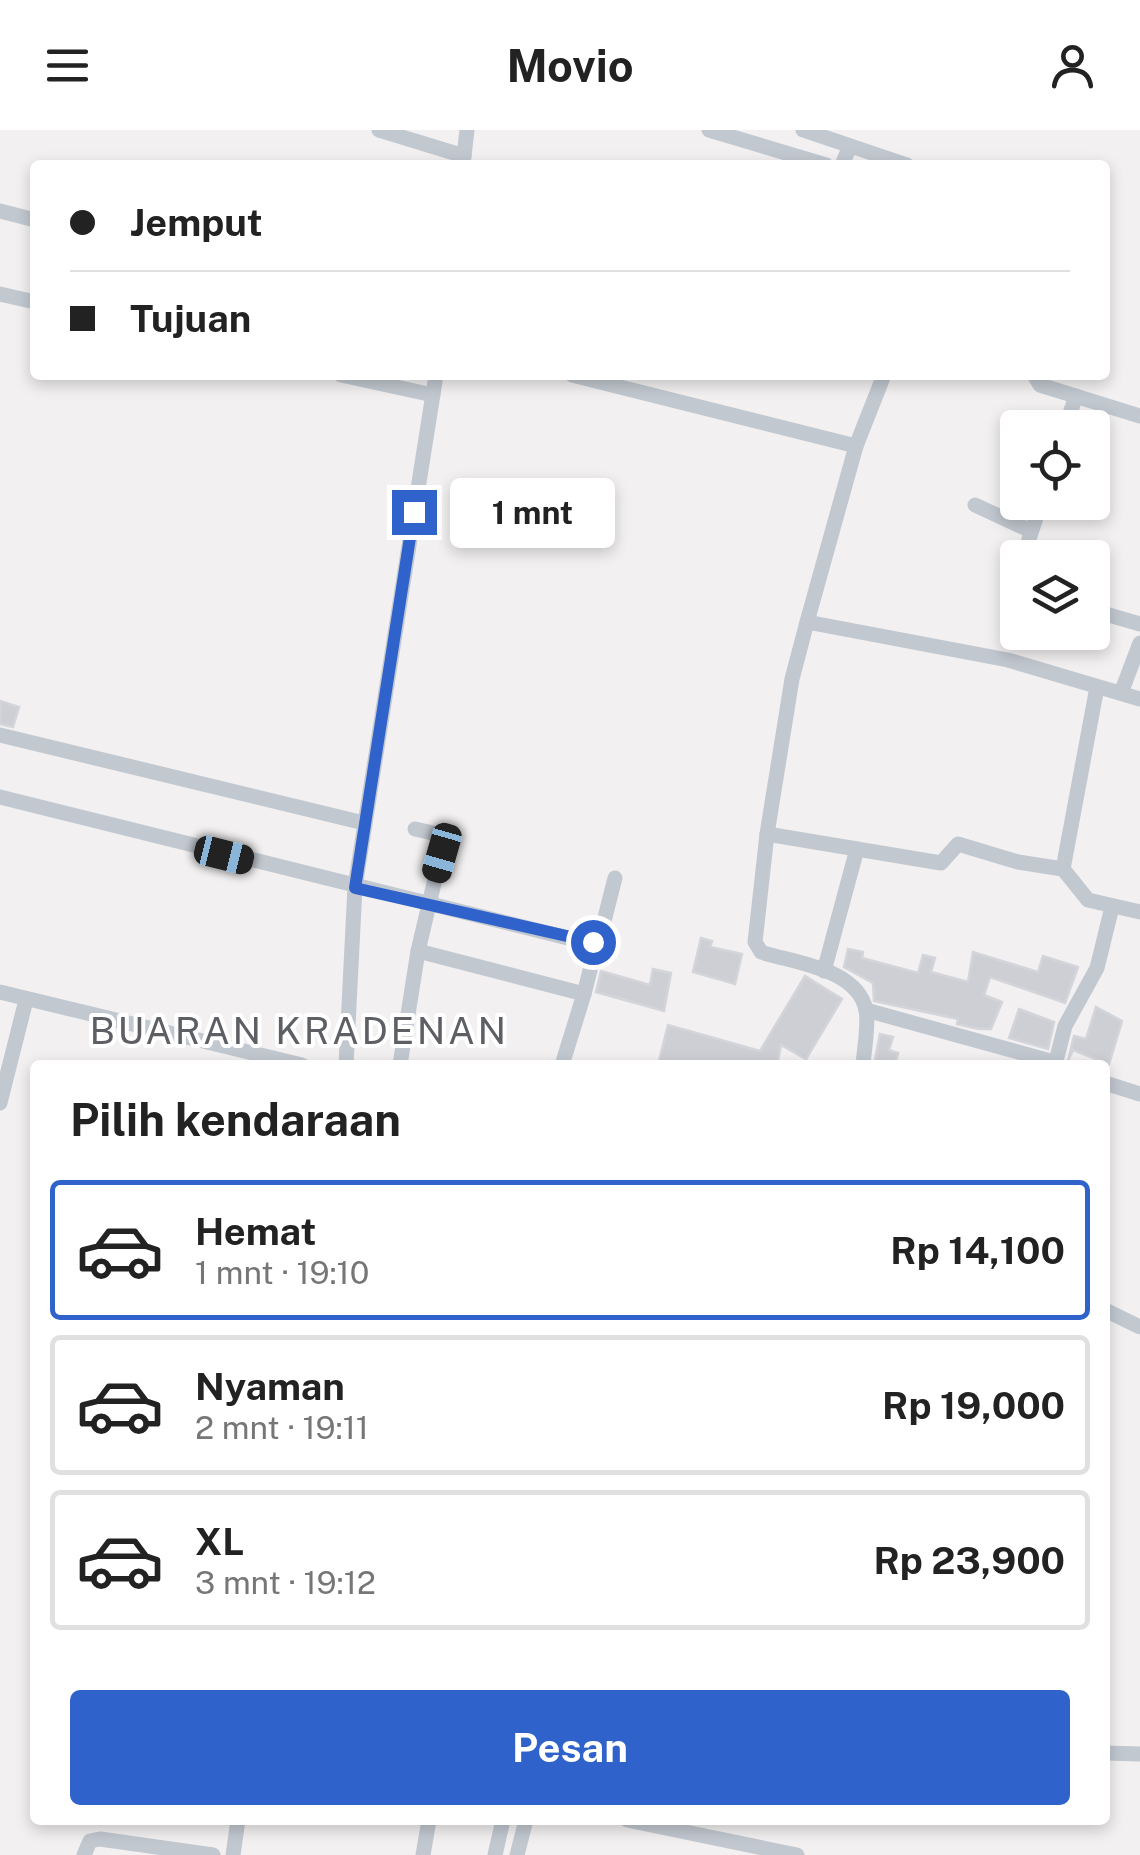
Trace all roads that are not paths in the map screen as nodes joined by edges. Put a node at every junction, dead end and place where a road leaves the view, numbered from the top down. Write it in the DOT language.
graph roads {
  1 [pos="378,130"];
  2 [pos="467,130"];
  3 [pos="708,130"];
  4 [pos="803,130"];
  5 [pos="850,146"];
  6 [pos="463,160"];
  7 [pos="809,160"];
  8 [pos="844,160"];
  9 [pos="892,160"];
  10 [pos="0,210"];
  11 [pos="30,219"];
  12 [pos="0,294"];
  13 [pos="30,301"];
  14 [pos="364,380"];
  15 [pos="436,380"];
  16 [pos="592,380"];
  17 [pos="882,380"];
  18 [pos="1037,380"];
  19 [pos="434,396"];
  20 [pos="1076,396"];
  21 [pos="1071,410"];
  22 [pos="1140,416"];
  23 [pos="853,445"];
  24 [pos="975,505"];
  25 [pos="1034,520"];
  26 [pos="1031,531"];
  27 [pos="1028,540"];
  28 [pos="1110,615"];
  29 [pos="807,622"];
  30 [pos="1140,624"];
  31 [pos="1140,643"];
  32 [pos="1098,687"];
  33 [pos="1121,694"];
  34 [pos="1140,699"];
  35 [pos="0,735"];
  36 [pos="0,798"];
  37 [pos="364,824"];
  38 [pos="415,829"];
  39 [pos="767,834"];
  40 [pos="858,849"];
  41 [pos="1063,869"];
  42 [pos="615,878"];
  43 [pos="355,888"];
  44 [pos="428,901"];
  45 [pos="1112,907"];
  46 [pos="1140,912"];
  47 [pos="598,940"];
  48 [pos="418,951"];
  49 [pos="824,971"];
  50 [pos="0,992"];
  51 [pos="584,994"];
  52 [pos="26,1000"];
  53 [pos="866,1010"];
  54 [pos="281,1060"];
  55 [pos="346,1060"];
  56 [pos="401,1060"];
  57 [pos="564,1060"];
  58 [pos="862,1060"];
  59 [pos="1040,1060"];
  60 [pos="1055,1060"];
  61 [pos="1110,1085"];
  62 [pos="1140,1094"];
  63 [pos="0,1103"];
  64 [pos="1110,1312"];
  65 [pos="1140,1327"];
  66 [pos="1110,1752"];
  67 [pos="1140,1754"];
  68 [pos="237,1825"];
  69 [pos="428,1825"];
  70 [pos="502,1825"];
  71 [pos="525,1825"];
  72 [pos="682,1825"];
  73 [pos="715,1828"];
  74 [pos="84,1855"];
  75 [pos="213,1855"];
  76 [pos="223,1855"];
  77 [pos="233,1855"];
  78 [pos="423,1855"];
  79 [pos="495,1855"];
  80 [pos="517,1855"];
  81 [pos="797,1855"];
  1 -- 6 [label="street"];
  2 -- 6 [label="street"];
  3 -- 7 [label="street"];
  4 -- 5 [label="street"];
  5 -- 8 [label="street"];
  5 -- 9 [label="street"];
  10 -- 11 [label="street"];
  12 -- 13 [label="street"];
  14 -- 19 [label="street"];
  15 -- 19 [label="street"];
  16 -- 23 [label="street"];
  17 -- 23 [label="street"];
  18 -- 20 [label="street"];
  19 -- 37 [label="street"];
  20 -- 21 [label="street"];
  20 -- 22 [label="street"];
  23 -- 29 [label="street"];
  24 -- 26 [label="street"];
  25 -- 26 [label="street"];
  26 -- 27 [label="street"];
  28 -- 30 [label="street"];
  29 -- 32 [label="street"];
  29 -- 39 [label="street"];
  31 -- 33 [label="street"];
  32 -- 33 [label="street"];
  32 -- 41 [label="street"];
  33 -- 34 [label="street"];
  35 -- 37 [label="street"];
  36 -- 43 [label="street"];
  37 -- 43 [label="street"];
  38 -- 44 [label="street"];
  39 -- 40 [label="street"];
  39 -- 49 [label="street"];
  40 -- 41 [label="street"];
  40 -- 49 [label="street"];
  41 -- 45 [label="street"];
  42 -- 47 [label="street"];
  43 -- 44 [label="street"];
  43 -- 55 [label="street"];
  44 -- 47 [label="street"];
  44 -- 48 [label="street"];
  45 -- 46 [label="street"];
  45 -- 60 [label="street"];
  47 -- 51 [label="street"];
  48 -- 51 [label="street"];
  48 -- 56 [label="street"];
  49 -- 53 [label="street"];
  50 -- 52 [label="street"];
  51 -- 57 [label="street"];
  52 -- 54 [label="street"];
  52 -- 63 [label="street"];
  53 -- 58 [label="street"];
  53 -- 59 [label="street"];
  61 -- 62 [label="street"];
  64 -- 65 [label="street"];
  66 -- 67 [label="street"];
  68 -- 77 [label="street"];
  69 -- 78 [label="street"];
  70 -- 79 [label="street"];
  71 -- 80 [label="street"];
  72 -- 73 [label="street"];
  73 -- 81 [label="street"];
  74 -- 75 [label="street"];
  76 -- 77 [label="street"];
}
